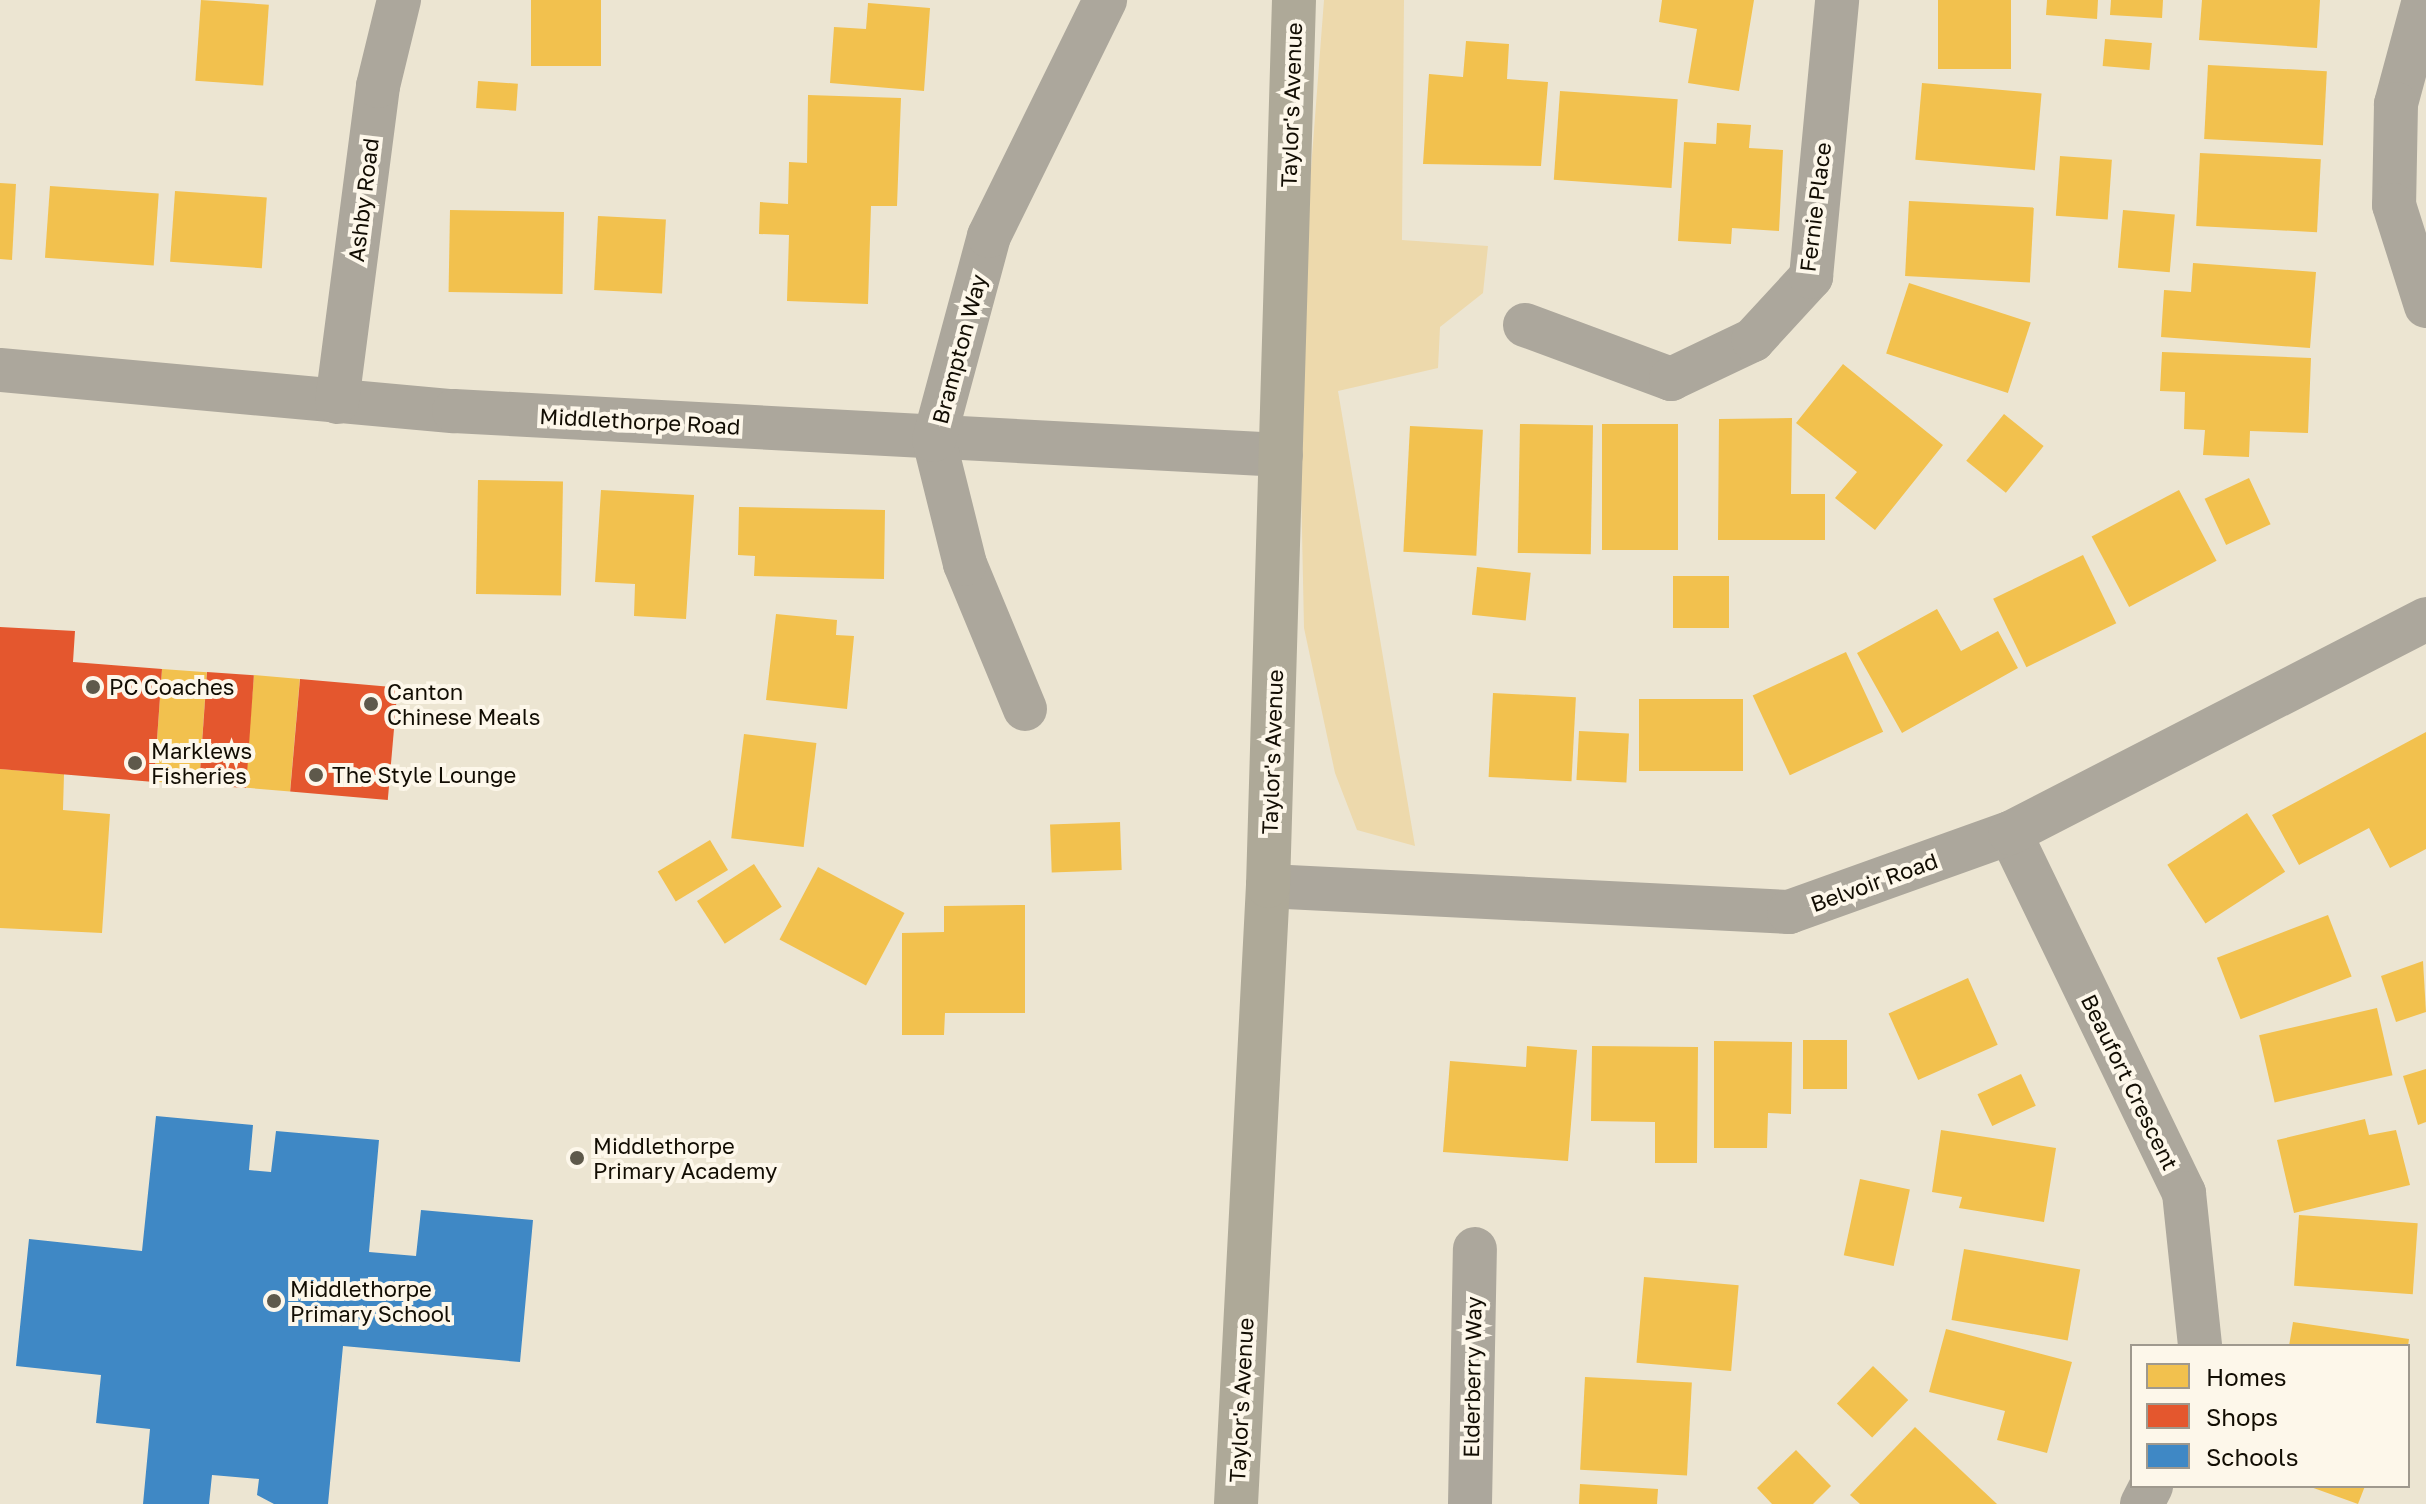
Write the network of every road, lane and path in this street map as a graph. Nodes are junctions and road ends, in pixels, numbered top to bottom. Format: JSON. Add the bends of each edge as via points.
{"nodes":[{"id":1,"x":399,"y":0,"type":"edge"},
{"id":2,"x":1105,"y":0,"type":"edge"},
{"id":3,"x":1294,"y":0,"type":"edge"},
{"id":4,"x":1837,"y":0,"type":"edge"},
{"id":5,"x":2424,"y":0,"type":"edge"},
{"id":6,"x":2426,"y":306,"type":"edge"},
{"id":7,"x":1525,"y":325,"type":"dead end"},
{"id":8,"x":0,"y":370,"type":"edge"},
{"id":9,"x":337,"y":402,"type":"junction"},
{"id":10,"x":934,"y":440,"type":"junction"},
{"id":11,"x":1281,"y":455,"type":"junction"},
{"id":12,"x":2426,"y":619,"type":"edge"},
{"id":13,"x":1025,"y":709,"type":"dead end"},
{"id":14,"x":2010,"y":833,"type":"junction"},
{"id":15,"x":1268,"y":886,"type":"junction"},
{"id":16,"x":1475,"y":1249,"type":"dead end"},
{"id":17,"x":2200,"y":1344,"type":"edge"},
{"id":18,"x":1236,"y":1504,"type":"edge"},
{"id":19,"x":1470,"y":1504,"type":"edge"}],
"edges":[{"from":1,"to":9,"type":"street","name":"Ashby Road","via":[[378,86]]},
{"from":2,"to":10,"type":"street","name":"Brampton Way","via":[[989,236]]},
{"from":3,"to":11,"type":"main road","name":"Taylor's Avenue"},
{"from":4,"to":7,"type":"street","name":"Fernie Place","via":[[1811,277],[1753,340],[1671,379]]},
{"from":5,"to":6,"type":"street","via":[[2396,104],[2394,205]]},
{"from":8,"to":9,"type":"street","name":"Middlethorpe Road"},
{"from":9,"to":10,"type":"street","name":"Middlethorpe Road"},
{"from":10,"to":11,"type":"street","name":"Middlethorpe Road"},
{"from":10,"to":13,"type":"street","name":"Brampton Way","via":[[965,564]]},
{"from":11,"to":15,"type":"main road","name":"Taylor's Avenue"},
{"from":12,"to":14,"type":"street","name":"Belvoir Road"},
{"from":14,"to":15,"type":"street","name":"Belvoir Road","via":[[1789,912]]},
{"from":14,"to":17,"type":"street","name":"Beaufort Crescent","via":[[2184,1193]]},
{"from":15,"to":18,"type":"main road","name":"Taylor's Avenue"},
{"from":16,"to":19,"type":"street","name":"Elderberry Way"}]}
